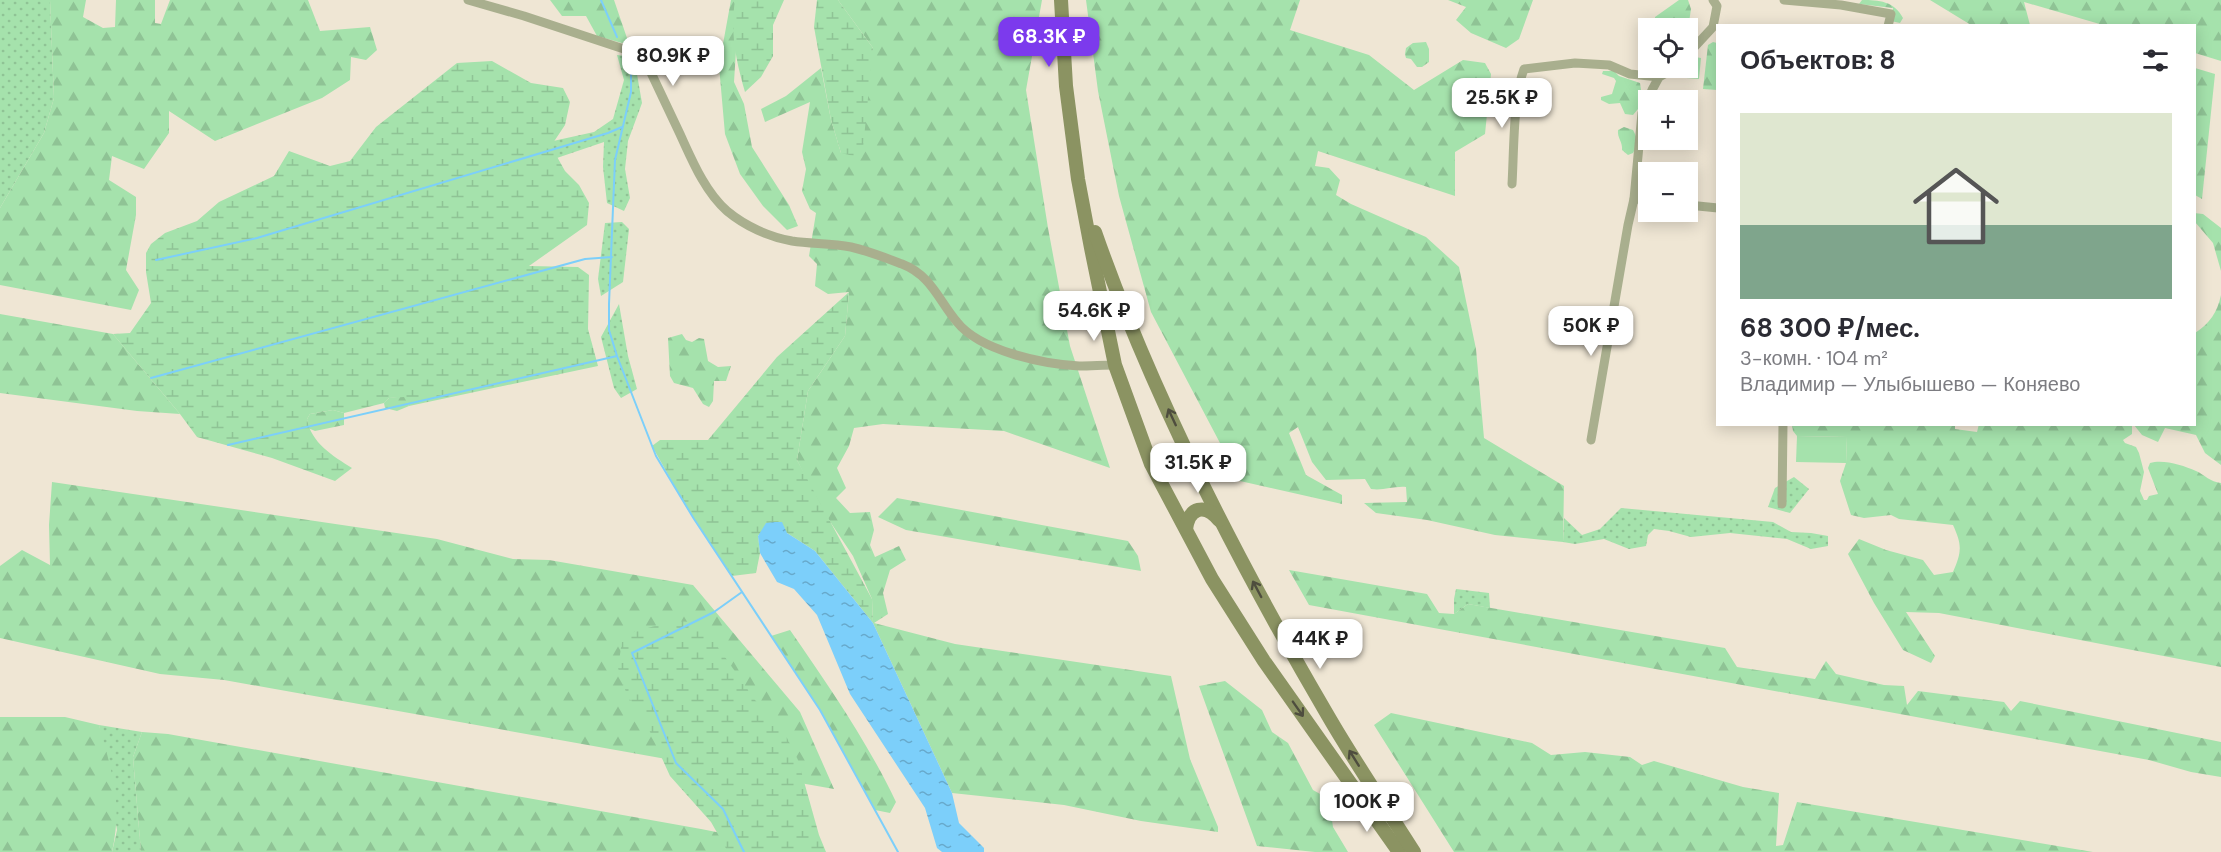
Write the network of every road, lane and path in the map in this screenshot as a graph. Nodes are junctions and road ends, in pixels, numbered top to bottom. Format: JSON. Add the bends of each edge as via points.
{"nodes":[{"id":1,"x":468,"y":0,"type":"edge"},
{"id":2,"x":1061,"y":0,"type":"edge"},
{"id":3,"x":1713,"y":0,"type":"edge"},
{"id":4,"x":1784,"y":0,"type":"edge"},
{"id":5,"x":1888,"y":24,"type":"edge"},
{"id":6,"x":1698,"y":43,"type":"edge"},
{"id":7,"x":1638,"y":75,"type":"edge"},
{"id":8,"x":1658,"y":78,"type":"edge"},
{"id":9,"x":1073,"y":133,"type":"junction"},
{"id":10,"x":1512,"y":184,"type":"dead end"},
{"id":11,"x":1634,"y":199,"type":"junction"},
{"id":12,"x":1638,"y":199,"type":"edge"},
{"id":13,"x":1698,"y":206,"type":"edge"},
{"id":14,"x":1716,"y":208,"type":"edge"},
{"id":15,"x":1115,"y":365,"type":"junction"},
{"id":16,"x":1783,"y":426,"type":"edge"},
{"id":17,"x":1591,"y":440,"type":"dead end"},
{"id":18,"x":1782,"y":504,"type":"dead end"},
{"id":19,"x":1224,"y":526,"type":"junction"},
{"id":20,"x":1186,"y":530,"type":"junction"},
{"id":21,"x":1399,"y":852,"type":"edge"},
{"id":22,"x":1414,"y":852,"type":"edge"}],
"edges":[{"from":1,"to":15,"type":"street","via":[[639,54],[710,190],[726,210],[748,225],[794,241],[853,247],[904,265],[922,275],[970,335],[990,345],[1038,360],[1079,366]]},
{"from":2,"to":9,"type":"main road"},
{"from":3,"to":6,"type":"street","via":[[1717,6],[1713,27]]},
{"from":4,"to":5,"type":"street","via":[[1891,14]]},
{"from":7,"to":10,"type":"street","via":[[1609,65],[1524,69]]},
{"from":8,"to":11,"type":"street","via":[[1642,113]]},
{"from":9,"to":15,"type":"main road","via":[[1078,179]]},
{"from":19,"to":9,"type":"main road","one_way":true,"via":[[1119,299],[1095,230]]},
{"from":11,"to":12,"type":"street"},
{"from":11,"to":17,"type":"street"},
{"from":13,"to":14,"type":"street"},
{"from":15,"to":20,"type":"main road","via":[[1151,464]]},
{"from":16,"to":18,"type":"street"},
{"from":19,"to":20,"type":"main road","via":[[1212,512],[1203,509],[1193,512]]},
{"from":22,"to":19,"type":"main road","one_way":true,"via":[[1328,716]]},
{"from":20,"to":21,"type":"main road","one_way":true,"via":[[1264,661]]}]}
